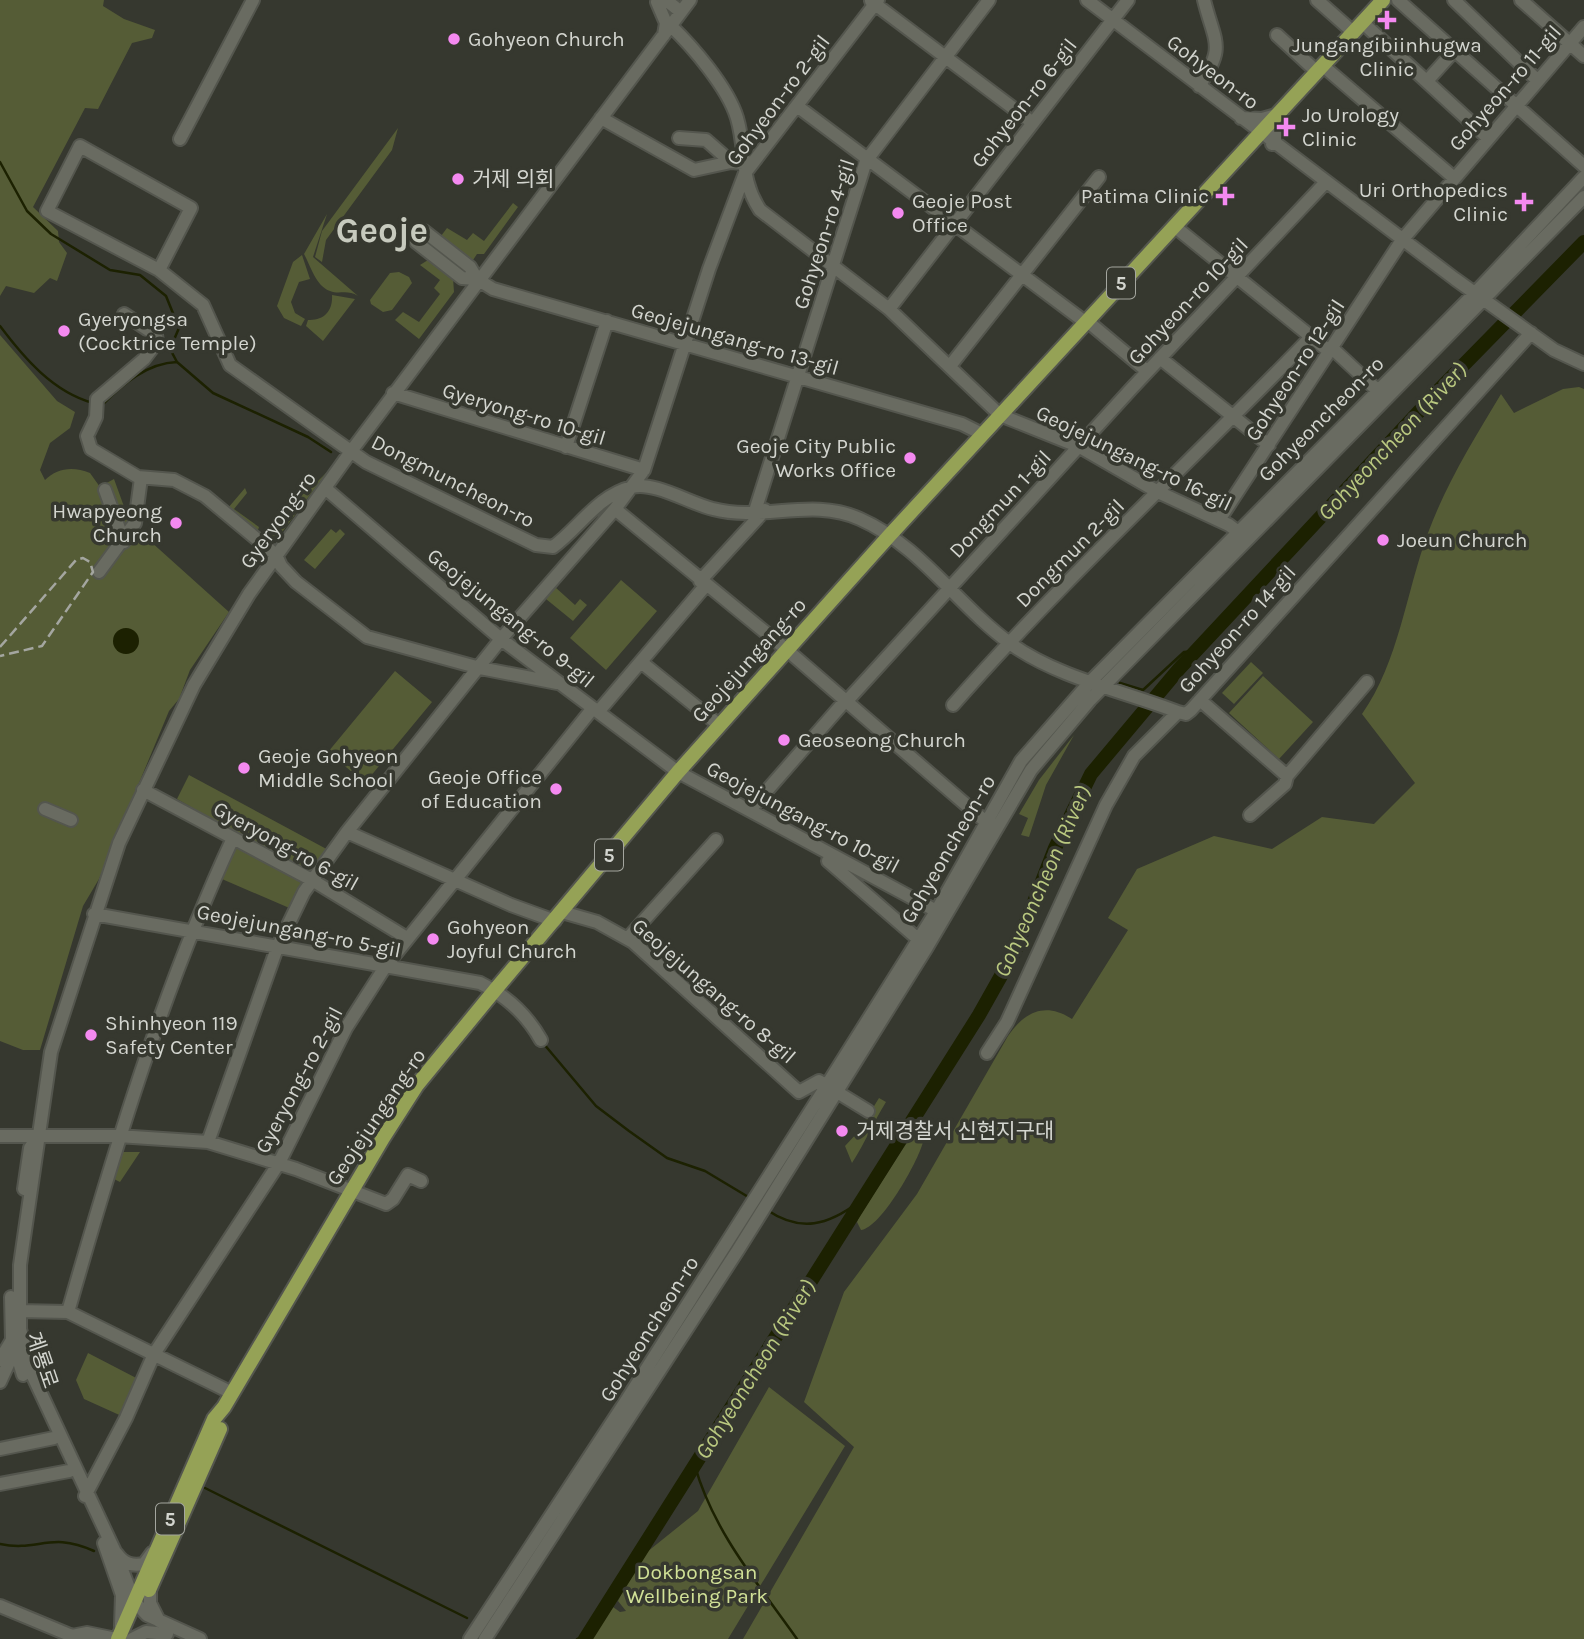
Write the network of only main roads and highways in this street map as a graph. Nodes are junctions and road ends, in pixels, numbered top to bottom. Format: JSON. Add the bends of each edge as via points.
{"nodes":[{"id":1,"x":1383,"y":0,"type":"edge"},
{"id":2,"x":224,"y":1408,"type":"junction"},
{"id":3,"x":136,"y":1609,"type":"junction"},
{"id":4,"x":123,"y":1638,"type":"edge"}],
"edges":[{"from":1,"to":2,"type":"main road","name":"Geojejungang-ro","number":"5","via":[[719,725],[495,990],[417,1085]]},
{"from":2,"to":3,"type":"main road","name":"Geojejungang-ro","number":"5","via":[[214,1419],[157,1548]]},
{"from":2,"to":3,"type":"main road","name":"Geojejungang-ro","number":"5","via":[[223,1422],[150,1590]]},
{"from":3,"to":4,"type":"main road","name":"Geojejungang-ro","number":"5"}]}
